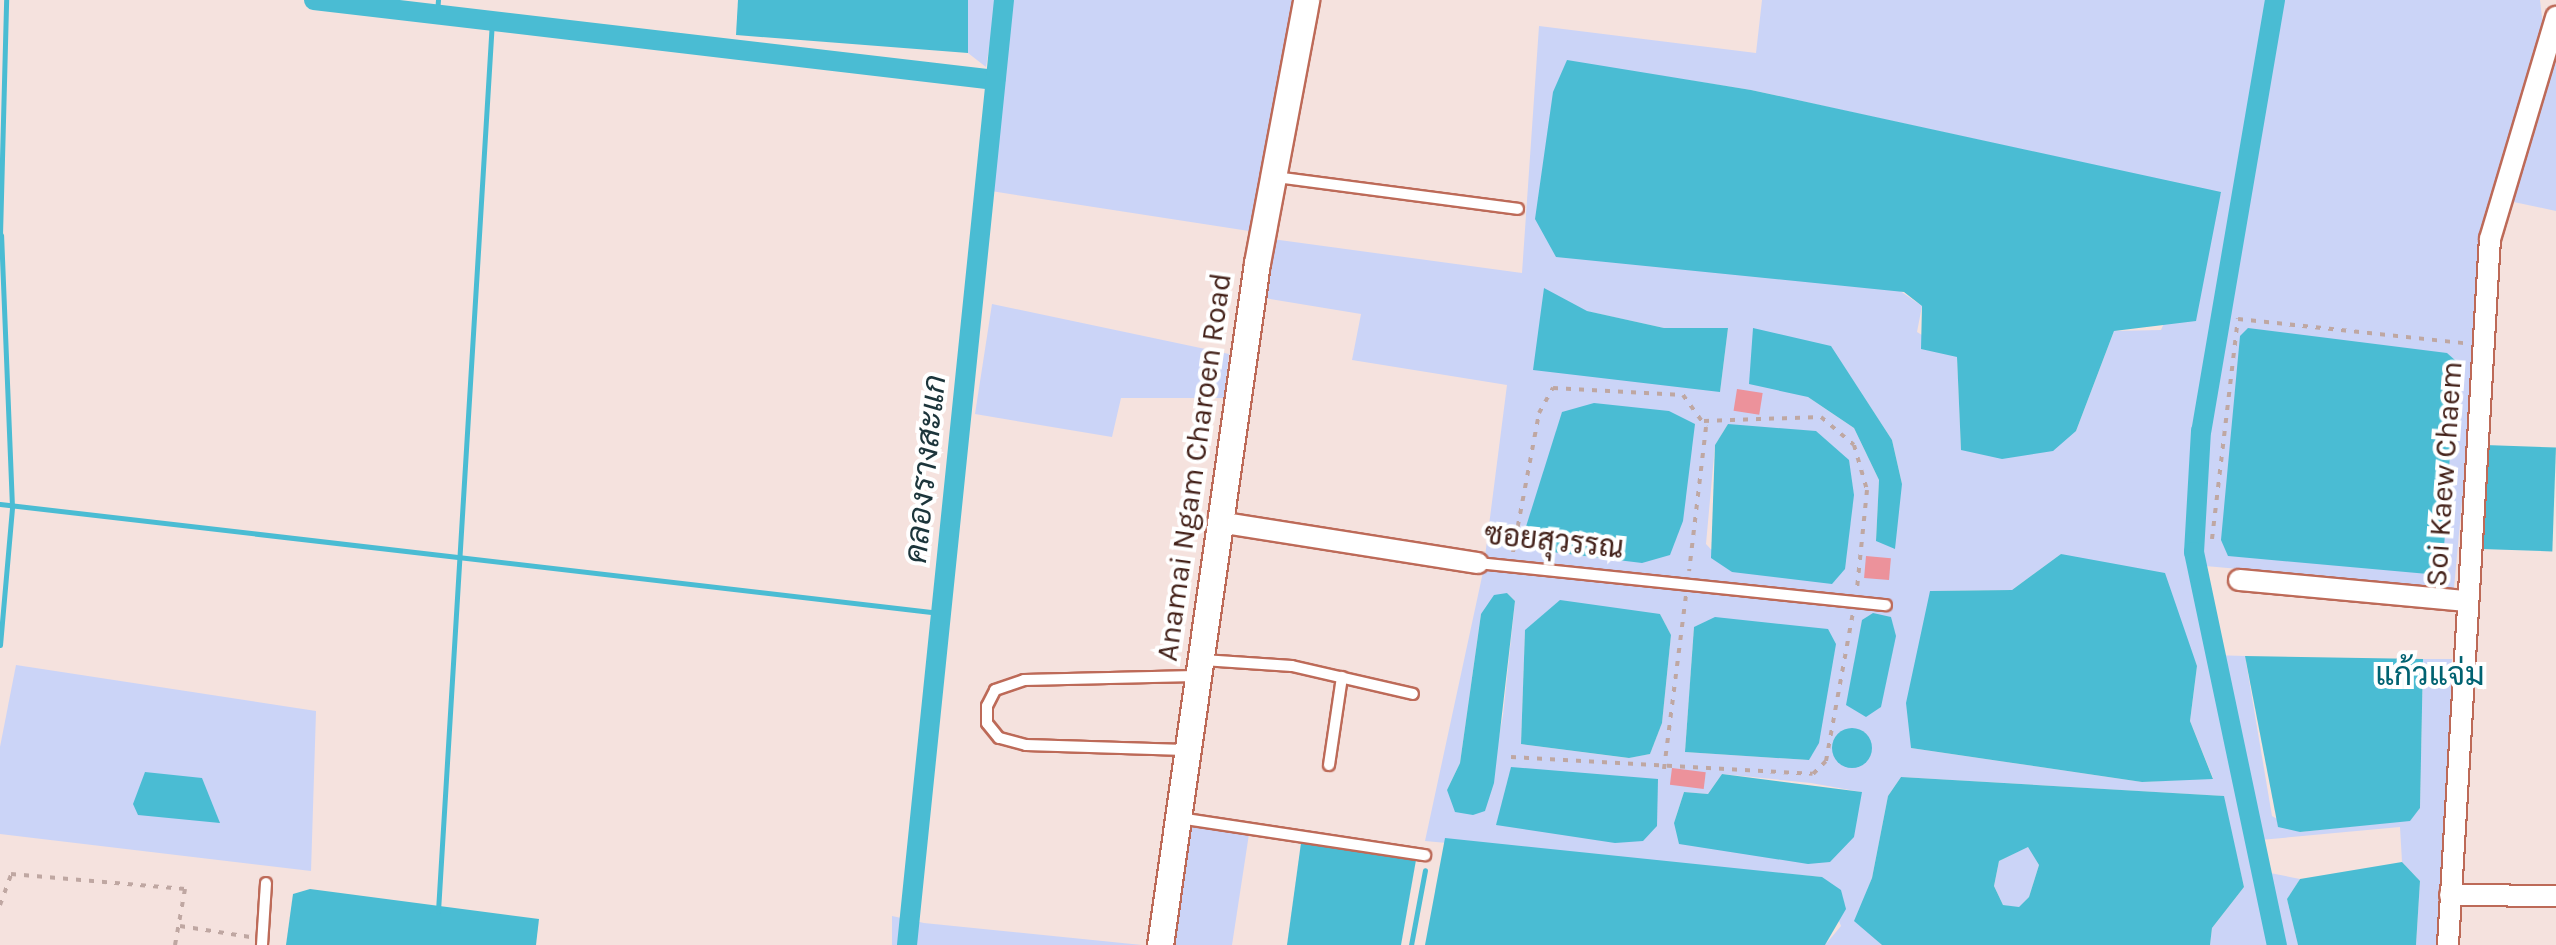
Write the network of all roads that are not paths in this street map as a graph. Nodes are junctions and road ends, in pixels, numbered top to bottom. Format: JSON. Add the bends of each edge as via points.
{"nodes":[{"id":1,"x":1306,"y":0,"type":"edge"},
{"id":2,"x":2556,"y":18,"type":"edge"},
{"id":3,"x":1272,"y":176,"type":"junction"},
{"id":4,"x":1518,"y":209,"type":"dead end"},
{"id":5,"x":1218,"y":522,"type":"junction"},
{"id":6,"x":1478,"y":563,"type":"joint"},
{"id":7,"x":2239,"y":580,"type":"dead end"},
{"id":8,"x":2465,"y":601,"type":"junction"},
{"id":9,"x":1886,"y":605,"type":"dead end"},
{"id":10,"x":1197,"y":668,"type":"junction"},
{"id":11,"x":1342,"y":676,"type":"junction"},
{"id":12,"x":1413,"y":694,"type":"dead end"},
{"id":13,"x":1186,"y":750,"type":"junction"},
{"id":14,"x":1328,"y":765,"type":"dead end"},
{"id":15,"x":1177,"y":818,"type":"junction"},
{"id":16,"x":1425,"y":856,"type":"dead end"},
{"id":17,"x":266,"y":883,"type":"dead end"},
{"id":18,"x":2450,"y":895,"type":"junction"},
{"id":19,"x":2556,"y":896,"type":"edge"},
{"id":20,"x":262,"y":942,"type":"edge"},
{"id":21,"x":1160,"y":945,"type":"edge"},
{"id":22,"x":2448,"y":945,"type":"edge"}],
"edges":[{"from":1,"to":3,"type":"street","name":"Anamai Ngam Charoen Road"},
{"from":2,"to":8,"type":"street","name":"Soi Kaew Chaem","via":[[2504,178],[2482,345]]},
{"from":3,"to":4,"type":"lane"},
{"from":3,"to":5,"type":"street","name":"Anamai Ngam Charoen Road"},
{"from":5,"to":6,"type":"street","name":"ซอยสุวรรณ"},
{"from":5,"to":10,"type":"street","name":"Anamai Ngam Charoen Road"},
{"from":6,"to":9,"type":"lane","name":"ซอยสุวรรณ"},
{"from":7,"to":8,"type":"street"},
{"from":8,"to":18,"type":"street","name":"Soi Kaew Chaem"},
{"from":10,"to":11,"type":"lane"},
{"from":10,"to":13,"type":"street","name":"Anamai Ngam Charoen Road"},
{"from":10,"to":13,"type":"lane","via":[[1024,680],[994,690],[987,706],[987,723],[999,738],[1026,745]]},
{"from":11,"to":12,"type":"lane"},
{"from":11,"to":14,"type":"lane"},
{"from":13,"to":15,"type":"street","name":"Anamai Ngam Charoen Road"},
{"from":15,"to":16,"type":"lane"},
{"from":15,"to":21,"type":"street","name":"Anamai Ngam Charoen Road"},
{"from":17,"to":20,"type":"lane"},
{"from":18,"to":19,"type":"street"},
{"from":18,"to":22,"type":"street","name":"Soi Kaew Chaem"}]}
